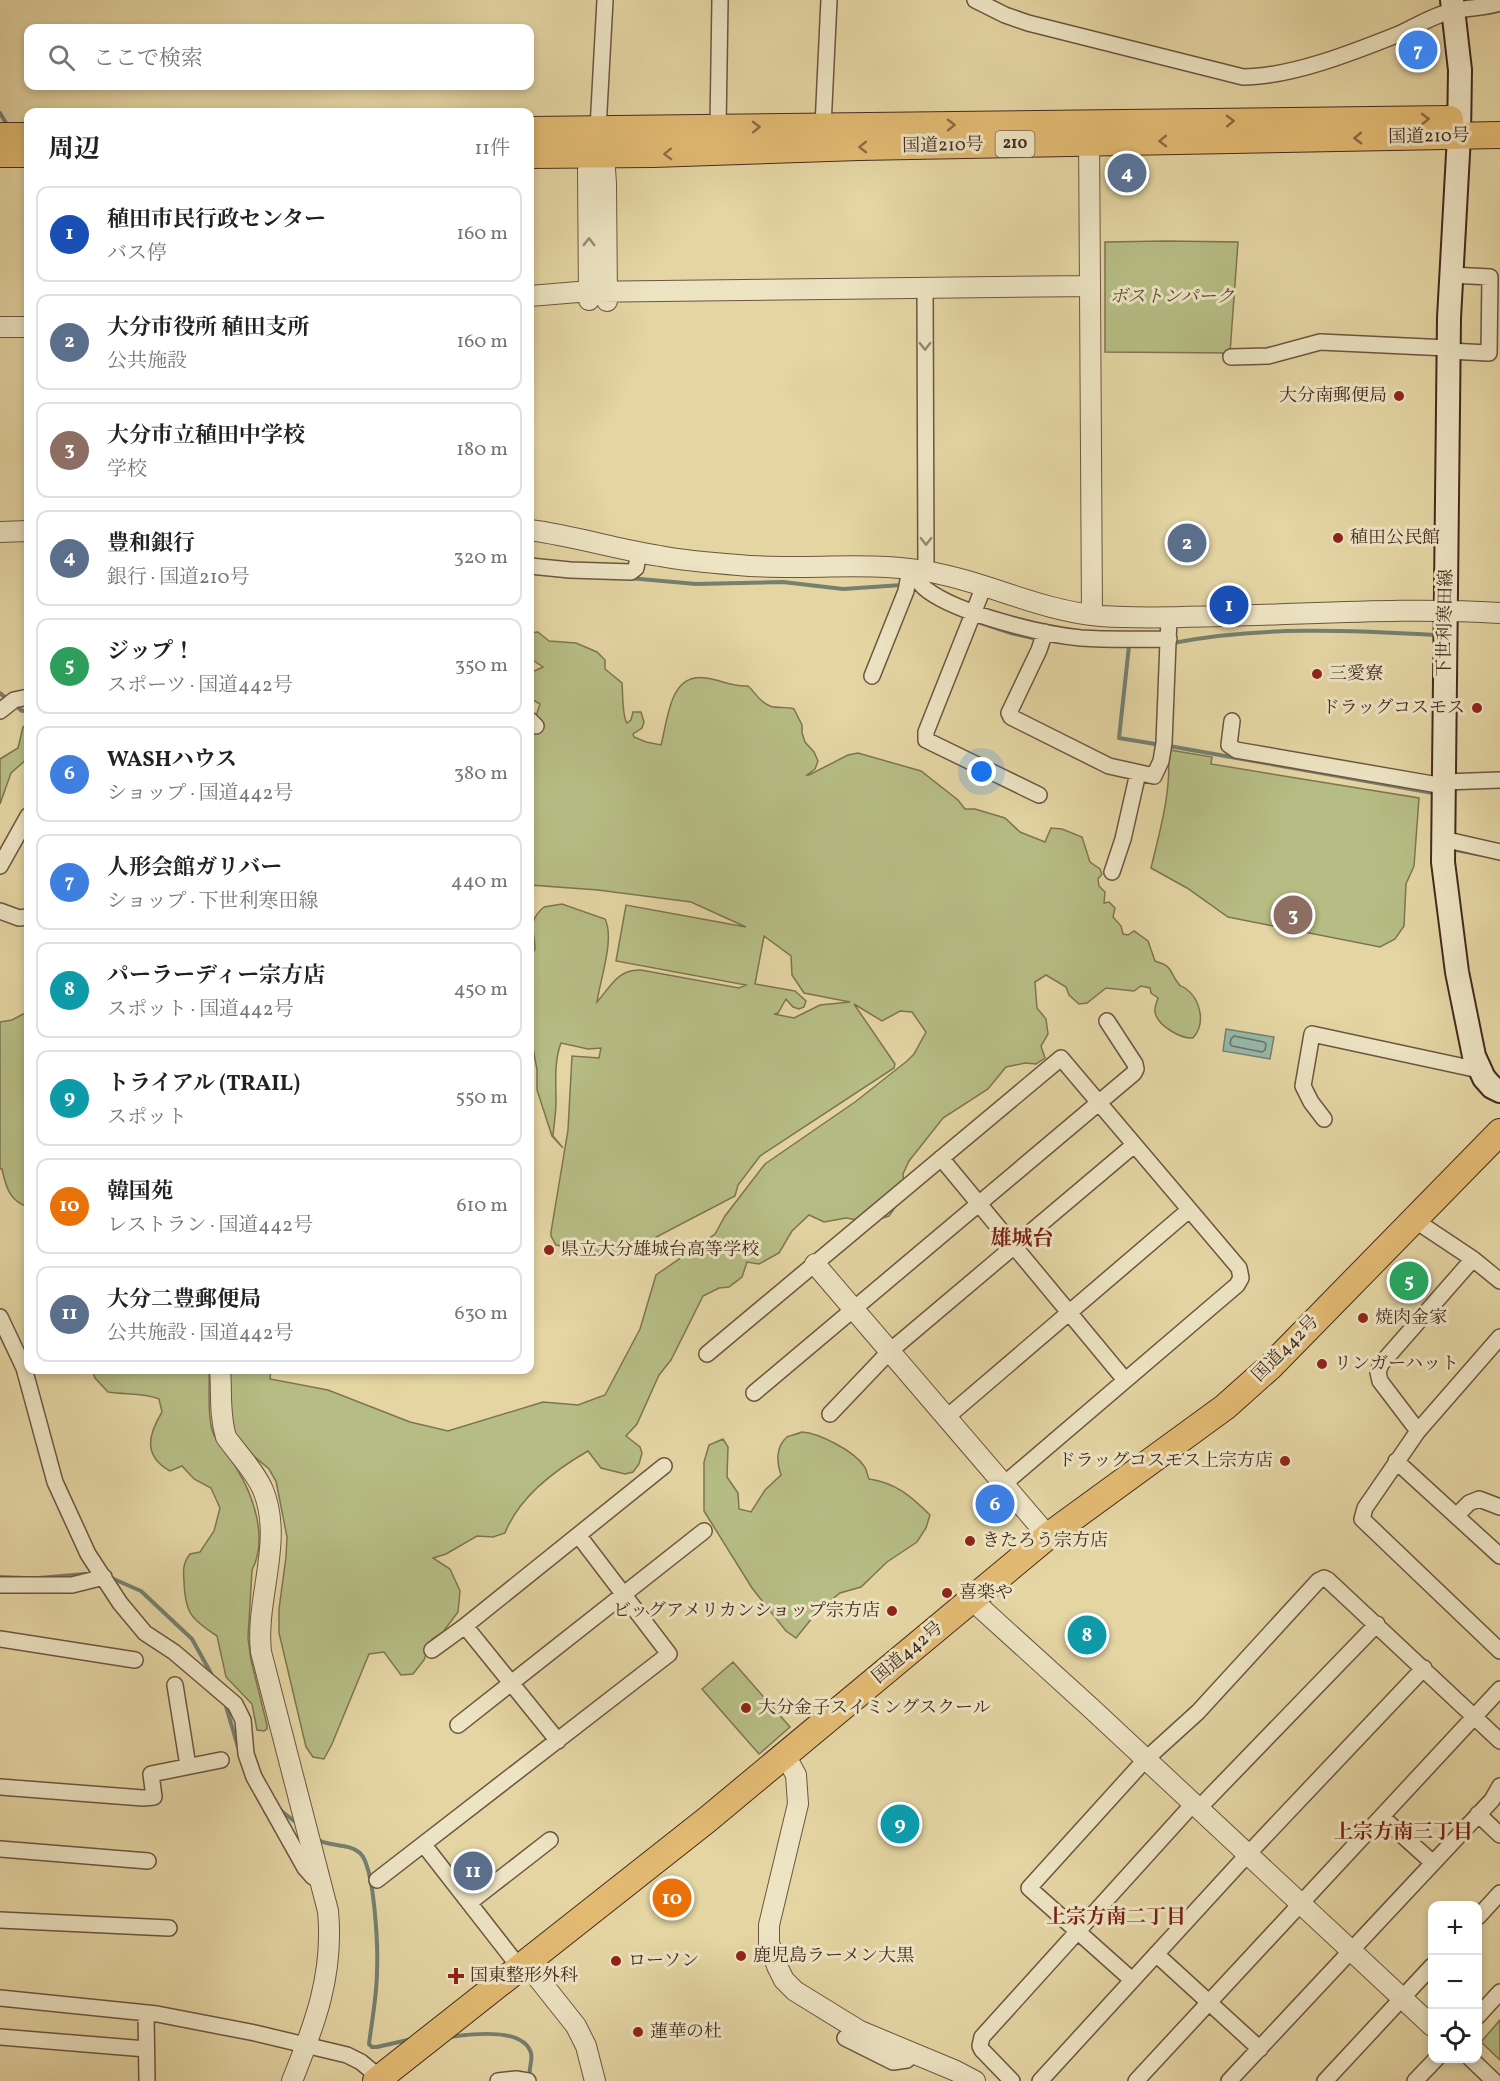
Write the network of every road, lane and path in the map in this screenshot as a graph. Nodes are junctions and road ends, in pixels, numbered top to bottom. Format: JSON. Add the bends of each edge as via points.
{"nodes":[{"id":1,"x":605,"y":0,"type":"edge"},
{"id":2,"x":720,"y":0,"type":"edge"},
{"id":3,"x":829,"y":0,"type":"edge"},
{"id":4,"x":975,"y":0,"type":"edge"},
{"id":5,"x":1500,"y":3,"type":"edge"},
{"id":6,"x":1453,"y":6,"type":"edge"},
{"id":7,"x":1500,"y":118,"type":"edge"},
{"id":8,"x":823,"y":126,"type":"junction"},
{"id":9,"x":718,"y":127,"type":"junction"},
{"id":10,"x":1459,"y":127,"type":"junction"},
{"id":11,"x":598,"y":129,"type":"junction"},
{"id":12,"x":534,"y":130,"type":"edge"},
{"id":13,"x":1089,"y":133,"type":"junction"},
{"id":14,"x":1500,"y":135,"type":"edge"},
{"id":15,"x":0,"y":136,"type":"edge"},
{"id":16,"x":24,"y":136,"type":"edge"},
{"id":17,"x":0,"y":154,"type":"edge"},
{"id":18,"x":24,"y":154,"type":"edge"},
{"id":19,"x":597,"y":154,"type":"junction"},
{"id":20,"x":534,"y":155,"type":"edge"},
{"id":21,"x":1451,"y":275,"type":"junction"},
{"id":22,"x":1090,"y":291,"type":"junction"},
{"id":23,"x":925,"y":292,"type":"junction"},
{"id":24,"x":534,"y":296,"type":"edge"},
{"id":25,"x":598,"y":296,"type":"junction"},
{"id":26,"x":534,"y":303,"type":"edge"},
{"id":27,"x":0,"y":320,"type":"edge"},
{"id":28,"x":24,"y":320,"type":"edge"},
{"id":29,"x":0,"y":327,"type":"edge"},
{"id":30,"x":24,"y":327,"type":"edge"},
{"id":31,"x":1448,"y":350,"type":"junction"},
{"id":32,"x":1232,"y":357,"type":"dead end"},
{"id":33,"x":24,"y":531,"type":"edge"},
{"id":34,"x":534,"y":531,"type":"edge"},
{"id":35,"x":0,"y":532,"type":"edge"},
{"id":36,"x":639,"y":552,"type":"junction"},
{"id":37,"x":534,"y":566,"type":"edge"},
{"id":38,"x":912,"y":579,"type":"junction"},
{"id":39,"x":984,"y":586,"type":"junction"},
{"id":40,"x":1447,"y":611,"type":"junction"},
{"id":41,"x":1500,"y":613,"type":"edge"},
{"id":42,"x":1092,"y":615,"type":"junction"},
{"id":43,"x":971,"y":617,"type":"junction"},
{"id":44,"x":1169,"y":617,"type":"junction"},
{"id":45,"x":1045,"y":632,"type":"junction"},
{"id":46,"x":1169,"y":639,"type":"junction"},
{"id":47,"x":872,"y":676,"type":"dead end"},
{"id":48,"x":24,"y":698,"type":"edge"},
{"id":49,"x":2,"y":706,"type":"edge"},
{"id":50,"x":1232,"y":721,"type":"dead end"},
{"id":51,"x":1138,"y":773,"type":"junction"},
{"id":52,"x":1500,"y":780,"type":"edge"},
{"id":53,"x":1444,"y":784,"type":"junction"},
{"id":54,"x":1039,"y":795,"type":"dead end"},
{"id":55,"x":24,"y":823,"type":"edge"},
{"id":56,"x":1443,"y":839,"type":"junction"},
{"id":57,"x":1500,"y":852,"type":"edge"},
{"id":58,"x":0,"y":866,"type":"edge"},
{"id":59,"x":1112,"y":872,"type":"dead end"},
{"id":60,"x":0,"y":911,"type":"edge"},
{"id":61,"x":24,"y":917,"type":"edge"},
{"id":62,"x":1107,"y":1021,"type":"dead end"},
{"id":63,"x":1479,"y":1070,"type":"junction"},
{"id":64,"x":1500,"y":1091,"type":"edge"},
{"id":65,"x":1099,"y":1102,"type":"junction"},
{"id":66,"x":1324,"y":1119,"type":"dead end"},
{"id":67,"x":1500,"y":1132,"type":"edge"},
{"id":68,"x":1134,"y":1145,"type":"junction"},
{"id":69,"x":940,"y":1158,"type":"junction"},
{"id":70,"x":978,"y":1204,"type":"junction"},
{"id":71,"x":1190,"y":1210,"type":"junction"},
{"id":72,"x":1413,"y":1219,"type":"junction"},
{"id":73,"x":1014,"y":1247,"type":"junction"},
{"id":74,"x":1473,"y":1260,"type":"junction"},
{"id":75,"x":815,"y":1263,"type":"junction"},
{"id":76,"x":1500,"y":1281,"type":"edge"},
{"id":77,"x":854,"y":1309,"type":"junction"},
{"id":78,"x":1069,"y":1313,"type":"junction"},
{"id":79,"x":0,"y":1317,"type":"edge"},
{"id":80,"x":1500,"y":1337,"type":"edge"},
{"id":81,"x":890,"y":1351,"type":"junction"},
{"id":82,"x":707,"y":1354,"type":"dead end"},
{"id":83,"x":24,"y":1368,"type":"edge"},
{"id":84,"x":26,"y":1374,"type":"edge"},
{"id":85,"x":220,"y":1374,"type":"edge"},
{"id":86,"x":1125,"y":1380,"type":"junction"},
{"id":87,"x":754,"y":1393,"type":"dead end"},
{"id":88,"x":830,"y":1414,"type":"dead end"},
{"id":89,"x":946,"y":1417,"type":"junction"},
{"id":90,"x":1418,"y":1431,"type":"junction"},
{"id":91,"x":1396,"y":1461,"type":"junction"},
{"id":92,"x":664,"y":1466,"type":"dead end"},
{"id":93,"x":1004,"y":1485,"type":"junction"},
{"id":94,"x":1500,"y":1507,"type":"edge"},
{"id":95,"x":1456,"y":1516,"type":"junction"},
{"id":96,"x":704,"y":1531,"type":"dead end"},
{"id":97,"x":579,"y":1536,"type":"junction"},
{"id":98,"x":1048,"y":1536,"type":"junction"},
{"id":99,"x":1500,"y":1556,"type":"edge"},
{"id":100,"x":104,"y":1577,"type":"junction"},
{"id":101,"x":0,"y":1585,"type":"edge"},
{"id":102,"x":625,"y":1594,"type":"junction"},
{"id":103,"x":972,"y":1600,"type":"junction"},
{"id":104,"x":1377,"y":1624,"type":"junction"},
{"id":105,"x":465,"y":1626,"type":"junction"},
{"id":106,"x":0,"y":1639,"type":"edge"},
{"id":107,"x":432,"y":1650,"type":"dead end"},
{"id":108,"x":1500,"y":1651,"type":"edge"},
{"id":109,"x":135,"y":1660,"type":"dead end"},
{"id":110,"x":1424,"y":1668,"type":"junction"},
{"id":111,"x":511,"y":1683,"type":"junction"},
{"id":112,"x":175,"y":1685,"type":"dead end"},
{"id":113,"x":1500,"y":1689,"type":"edge"},
{"id":114,"x":1474,"y":1717,"type":"junction"},
{"id":115,"x":458,"y":1725,"type":"dead end"},
{"id":116,"x":558,"y":1741,"type":"junction"},
{"id":117,"x":1500,"y":1741,"type":"edge"},
{"id":118,"x":785,"y":1755,"type":"junction"},
{"id":119,"x":221,"y":1760,"type":"dead end"},
{"id":120,"x":1145,"y":1760,"type":"junction"},
{"id":121,"x":188,"y":1766,"type":"junction"},
{"id":122,"x":1500,"y":1786,"type":"edge"},
{"id":123,"x":0,"y":1787,"type":"edge"},
{"id":124,"x":1196,"y":1806,"type":"junction"},
{"id":125,"x":1479,"y":1814,"type":"junction"},
{"id":126,"x":1382,"y":1817,"type":"junction"},
{"id":127,"x":1500,"y":1835,"type":"edge"},
{"id":128,"x":550,"y":1840,"type":"dead end"},
{"id":129,"x":424,"y":1845,"type":"junction"},
{"id":130,"x":0,"y":1849,"type":"edge"},
{"id":131,"x":1248,"y":1854,"type":"junction"},
{"id":132,"x":148,"y":1861,"type":"dead end"},
{"id":133,"x":1433,"y":1863,"type":"junction"},
{"id":134,"x":320,"y":1876,"type":"junction"},
{"id":135,"x":377,"y":1880,"type":"dead end"},
{"id":136,"x":1500,"y":1893,"type":"edge"},
{"id":137,"x":469,"y":1903,"type":"junction"},
{"id":138,"x":1301,"y":1904,"type":"junction"},
{"id":139,"x":1482,"y":1913,"type":"edge"},
{"id":140,"x":0,"y":1920,"type":"edge"},
{"id":141,"x":169,"y":1928,"type":"dead end"},
{"id":142,"x":1077,"y":1931,"type":"junction"},
{"id":143,"x":1352,"y":1950,"type":"junction"},
{"id":144,"x":1156,"y":1954,"type":"junction"},
{"id":145,"x":523,"y":1966,"type":"junction"},
{"id":146,"x":1428,"y":1970,"type":"edge"},
{"id":147,"x":1132,"y":1980,"type":"junction"},
{"id":148,"x":1500,"y":1992,"type":"edge"},
{"id":149,"x":0,"y":1998,"type":"edge"},
{"id":150,"x":1403,"y":1998,"type":"junction"},
{"id":151,"x":1209,"y":2002,"type":"junction"},
{"id":152,"x":1482,"y":2012,"type":"edge"},
{"id":153,"x":146,"y":2013,"type":"junction"},
{"id":154,"x":1428,"y":2022,"type":"edge"},
{"id":155,"x":0,"y":2037,"type":"edge"},
{"id":156,"x":845,"y":2038,"type":"dead end"},
{"id":157,"x":306,"y":2045,"type":"junction"},
{"id":158,"x":146,"y":2049,"type":"junction"},
{"id":159,"x":1260,"y":2049,"type":"junction"},
{"id":160,"x":913,"y":2054,"type":"junction"},
{"id":161,"x":1432,"y":2063,"type":"edge"},
{"id":162,"x":1475,"y":2063,"type":"edge"},
{"id":163,"x":378,"y":2079,"type":"edge"},
{"id":164,"x":147,"y":2081,"type":"edge"},
{"id":165,"x":292,"y":2081,"type":"edge"},
{"id":166,"x":498,"y":2081,"type":"edge"},
{"id":167,"x":528,"y":2081,"type":"edge"},
{"id":168,"x":595,"y":2081,"type":"edge"},
{"id":169,"x":975,"y":2081,"type":"edge"},
{"id":170,"x":1012,"y":2081,"type":"edge"},
{"id":171,"x":1040,"y":2081,"type":"edge"},
{"id":172,"x":1136,"y":2081,"type":"edge"},
{"id":173,"x":1229,"y":2081,"type":"edge"},
{"id":174,"x":1325,"y":2081,"type":"edge"},
{"id":175,"x":1415,"y":2081,"type":"edge"},
{"id":176,"x":1494,"y":2081,"type":"edge"}],
"edges":[{"from":1,"to":11,"type":"street"},
{"from":2,"to":9,"type":"street"},
{"from":3,"to":8,"type":"street"},
{"from":4,"to":6,"type":"street","via":[[1028,23],[1243,77],[1275,74],[1338,57],[1446,13]]},
{"from":5,"to":6,"type":"street","via":[[1481,8]]},
{"from":6,"to":10,"type":"main road","name":"下世利寒田線","via":[[1460,62]]},
{"from":7,"to":10,"type":"highway","name":"国道210号","number":"210"},
{"from":9,"to":8,"type":"highway","name":"国道210号","number":"210","one_way":true},
{"from":8,"to":13,"type":"highway","name":"国道210号","number":"210","one_way":true},
{"from":9,"to":11,"type":"highway","name":"国道210号","number":"210"},
{"from":10,"to":13,"type":"highway","name":"国道210号","number":"210"},
{"from":10,"to":14,"type":"highway","name":"国道210号","number":"210"},
{"from":10,"to":21,"type":"main road","name":"下世利寒田線"},
{"from":11,"to":12,"type":"highway","name":"国道210号","number":"210"},
{"from":11,"to":19,"type":"street"},
{"from":13,"to":19,"type":"highway","name":"国道210号","number":"210","one_way":true},
{"from":13,"to":22,"type":"street"},
{"from":15,"to":16,"type":"highway"},
{"from":17,"to":18,"type":"highway"},
{"from":19,"to":20,"type":"highway","name":"国道210号","number":"210"},
{"from":19,"to":25,"type":"street"},
{"from":21,"to":31,"type":"main road","name":"下世利寒田線"},
{"from":21,"to":31,"type":"street","via":[[1490,277],[1489,353]]},
{"from":22,"to":23,"type":"street"},
{"from":22,"to":42,"type":"street"},
{"from":23,"to":25,"type":"street"},
{"from":23,"to":38,"type":"street","one_way":true},
{"from":24,"to":25,"type":"street"},
{"from":25,"to":26,"type":"street"},
{"from":27,"to":28,"type":"street"},
{"from":29,"to":30,"type":"street"},
{"from":31,"to":32,"type":"street","via":[[1330,342],[1268,356]]},
{"from":31,"to":40,"type":"main road","name":"下世利寒田線"},
{"from":33,"to":35,"type":"street"},
{"from":34,"to":36,"type":"street"},
{"from":36,"to":37,"type":"street","via":[[636,568],[631,572]]},
{"from":36,"to":38,"type":"street","via":[[747,566],[859,565]]},
{"from":38,"to":39,"type":"street"},
{"from":38,"to":43,"type":"street"},
{"from":38,"to":47,"type":"street"},
{"from":39,"to":42,"type":"street"},
{"from":39,"to":43,"type":"street"},
{"from":40,"to":41,"type":"street"},
{"from":40,"to":44,"type":"street"},
{"from":40,"to":53,"type":"main road","name":"下世利寒田線"},
{"from":42,"to":44,"type":"street"},
{"from":43,"to":45,"type":"street"},
{"from":43,"to":54,"type":"street","via":[[926,740]]},
{"from":44,"to":46,"type":"street"},
{"from":45,"to":46,"type":"street","via":[[1085,638]]},
{"from":45,"to":51,"type":"street","via":[[1010,715],[1108,766]]},
{"from":46,"to":51,"type":"street","via":[[1164,745],[1156,774]]},
{"from":48,"to":49,"type":"street"},
{"from":50,"to":53,"type":"street","via":[[1229,745],[1236,750]]},
{"from":51,"to":59,"type":"street"},
{"from":52,"to":53,"type":"street"},
{"from":53,"to":56,"type":"main road","name":"下世利寒田線"},
{"from":55,"to":58,"type":"street"},
{"from":56,"to":57,"type":"street"},
{"from":56,"to":63,"type":"main road","name":"下世利寒田線","via":[[1457,972]]},
{"from":60,"to":61,"type":"street"},
{"from":62,"to":65,"type":"street","via":[[1136,1069]]},
{"from":63,"to":64,"type":"main road","name":"下世利寒田線"},
{"from":63,"to":66,"type":"street","via":[[1312,1034],[1303,1086]]},
{"from":65,"to":68,"type":"street"},
{"from":65,"to":69,"type":"street","via":[[1061,1058]]},
{"from":65,"to":70,"type":"street"},
{"from":67,"to":72,"type":"highway","name":"国道442号"},
{"from":68,"to":71,"type":"street"},
{"from":68,"to":73,"type":"street"},
{"from":69,"to":70,"type":"street"},
{"from":69,"to":75,"type":"street"},
{"from":70,"to":73,"type":"street"},
{"from":70,"to":77,"type":"street"},
{"from":71,"to":78,"type":"street"},
{"from":71,"to":86,"type":"street","via":[[1239,1268],[1240,1280]]},
{"from":72,"to":74,"type":"street"},
{"from":72,"to":98,"type":"highway","name":"国道442号","via":[[1247,1388]]},
{"from":73,"to":78,"type":"street"},
{"from":73,"to":81,"type":"street"},
{"from":74,"to":76,"type":"street"},
{"from":74,"to":90,"type":"street","via":[[1378,1372],[1380,1381]]},
{"from":75,"to":77,"type":"street"},
{"from":75,"to":82,"type":"street"},
{"from":77,"to":81,"type":"street"},
{"from":77,"to":87,"type":"street"},
{"from":78,"to":86,"type":"street"},
{"from":78,"to":89,"type":"street"},
{"from":79,"to":83,"type":"street"},
{"from":80,"to":90,"type":"street"},
{"from":81,"to":88,"type":"street"},
{"from":81,"to":89,"type":"street"},
{"from":84,"to":100,"type":"street","via":[[55,1482],[83,1543]]},
{"from":85,"to":134,"type":"street","via":[[224,1429],[262,1487],[268,1509],[271,1548],[260,1621],[261,1652]]},
{"from":86,"to":93,"type":"street"},
{"from":89,"to":93,"type":"street"},
{"from":90,"to":91,"type":"street"},
{"from":91,"to":95,"type":"street"},
{"from":91,"to":108,"type":"street","via":[[1365,1508],[1362,1520]]},
{"from":92,"to":97,"type":"street"},
{"from":93,"to":98,"type":"street"},
{"from":94,"to":95,"type":"street","via":[[1479,1499]]},
{"from":95,"to":99,"type":"street"},
{"from":96,"to":102,"type":"street"},
{"from":97,"to":102,"type":"street"},
{"from":97,"to":105,"type":"street"},
{"from":98,"to":103,"type":"highway","name":"国道442号"},
{"from":100,"to":101,"type":"street","via":[[72,1585]]},
{"from":100,"to":134,"type":"street","via":[[145,1633],[174,1652],[235,1704],[243,1720],[246,1754],[254,1777],[305,1868],[313,1877]]},
{"from":102,"to":111,"type":"street"},
{"from":102,"to":116,"type":"street","via":[[669,1654]]},
{"from":103,"to":118,"type":"highway","name":"国道442号"},
{"from":103,"to":120,"type":"street"},
{"from":104,"to":110,"type":"street"},
{"from":104,"to":120,"type":"street","via":[[1328,1580],[1318,1581],[1198,1712]]},
{"from":104,"to":124,"type":"street"},
{"from":105,"to":107,"type":"street"},
{"from":105,"to":111,"type":"street"},
{"from":106,"to":109,"type":"street"},
{"from":110,"to":114,"type":"street"},
{"from":110,"to":131,"type":"street"},
{"from":111,"to":115,"type":"street"},
{"from":111,"to":116,"type":"street"},
{"from":112,"to":121,"type":"street"},
{"from":113,"to":114,"type":"street"},
{"from":114,"to":117,"type":"street"},
{"from":114,"to":126,"type":"street"},
{"from":116,"to":129,"type":"street"},
{"from":118,"to":145,"type":"highway","name":"国道442号"},
{"from":118,"to":160,"type":"street","via":[[795,1772],[798,1799],[769,1925],[769,1943],[777,1966],[795,1992],[860,2031]]},
{"from":119,"to":121,"type":"street"},
{"from":120,"to":124,"type":"street"},
{"from":120,"to":142,"type":"street","via":[[1029,1888]]},
{"from":121,"to":123,"type":"street","via":[[151,1774],[154,1797]]},
{"from":122,"to":125,"type":"street"},
{"from":124,"to":131,"type":"street"},
{"from":124,"to":142,"type":"street"},
{"from":125,"to":127,"type":"street"},
{"from":125,"to":133,"type":"street"},
{"from":126,"to":133,"type":"street"},
{"from":126,"to":138,"type":"street"},
{"from":128,"to":137,"type":"street"},
{"from":129,"to":135,"type":"street"},
{"from":129,"to":137,"type":"street"},
{"from":130,"to":132,"type":"street"},
{"from":131,"to":138,"type":"street"},
{"from":131,"to":144,"type":"street"},
{"from":133,"to":143,"type":"street"},
{"from":134,"to":157,"type":"street","via":[[328,1911],[328,1942],[321,2000]]},
{"from":136,"to":139,"type":"street"},
{"from":137,"to":145,"type":"street"},
{"from":138,"to":143,"type":"street"},
{"from":138,"to":151,"type":"street"},
{"from":140,"to":141,"type":"street"},
{"from":142,"to":147,"type":"street"},
{"from":142,"to":170,"type":"street","via":[[982,2037],[982,2050]]},
{"from":143,"to":150,"type":"street"},
{"from":143,"to":159,"type":"street"},
{"from":144,"to":147,"type":"street"},
{"from":144,"to":151,"type":"street"},
{"from":145,"to":163,"type":"highway","name":"国道442号"},
{"from":145,"to":168,"type":"street","via":[[576,2026]]},
{"from":146,"to":150,"type":"street"},
{"from":147,"to":171,"type":"street"},
{"from":148,"to":152,"type":"street"},
{"from":149,"to":153,"type":"street"},
{"from":150,"to":154,"type":"street"},
{"from":150,"to":174,"type":"street"},
{"from":151,"to":159,"type":"street"},
{"from":151,"to":172,"type":"street"},
{"from":153,"to":157,"type":"street"},
{"from":153,"to":158,"type":"street"},
{"from":155,"to":158,"type":"street"},
{"from":156,"to":160,"type":"street","via":[[893,2062],[907,2060]]},
{"from":157,"to":163,"type":"street","via":[[354,2058]]},
{"from":157,"to":165,"type":"street"},
{"from":158,"to":164,"type":"street"},
{"from":159,"to":173,"type":"street"},
{"from":160,"to":169,"type":"street"},
{"from":161,"to":175,"type":"street"},
{"from":162,"to":176,"type":"street"},
{"from":166,"to":167,"type":"street"}]}
